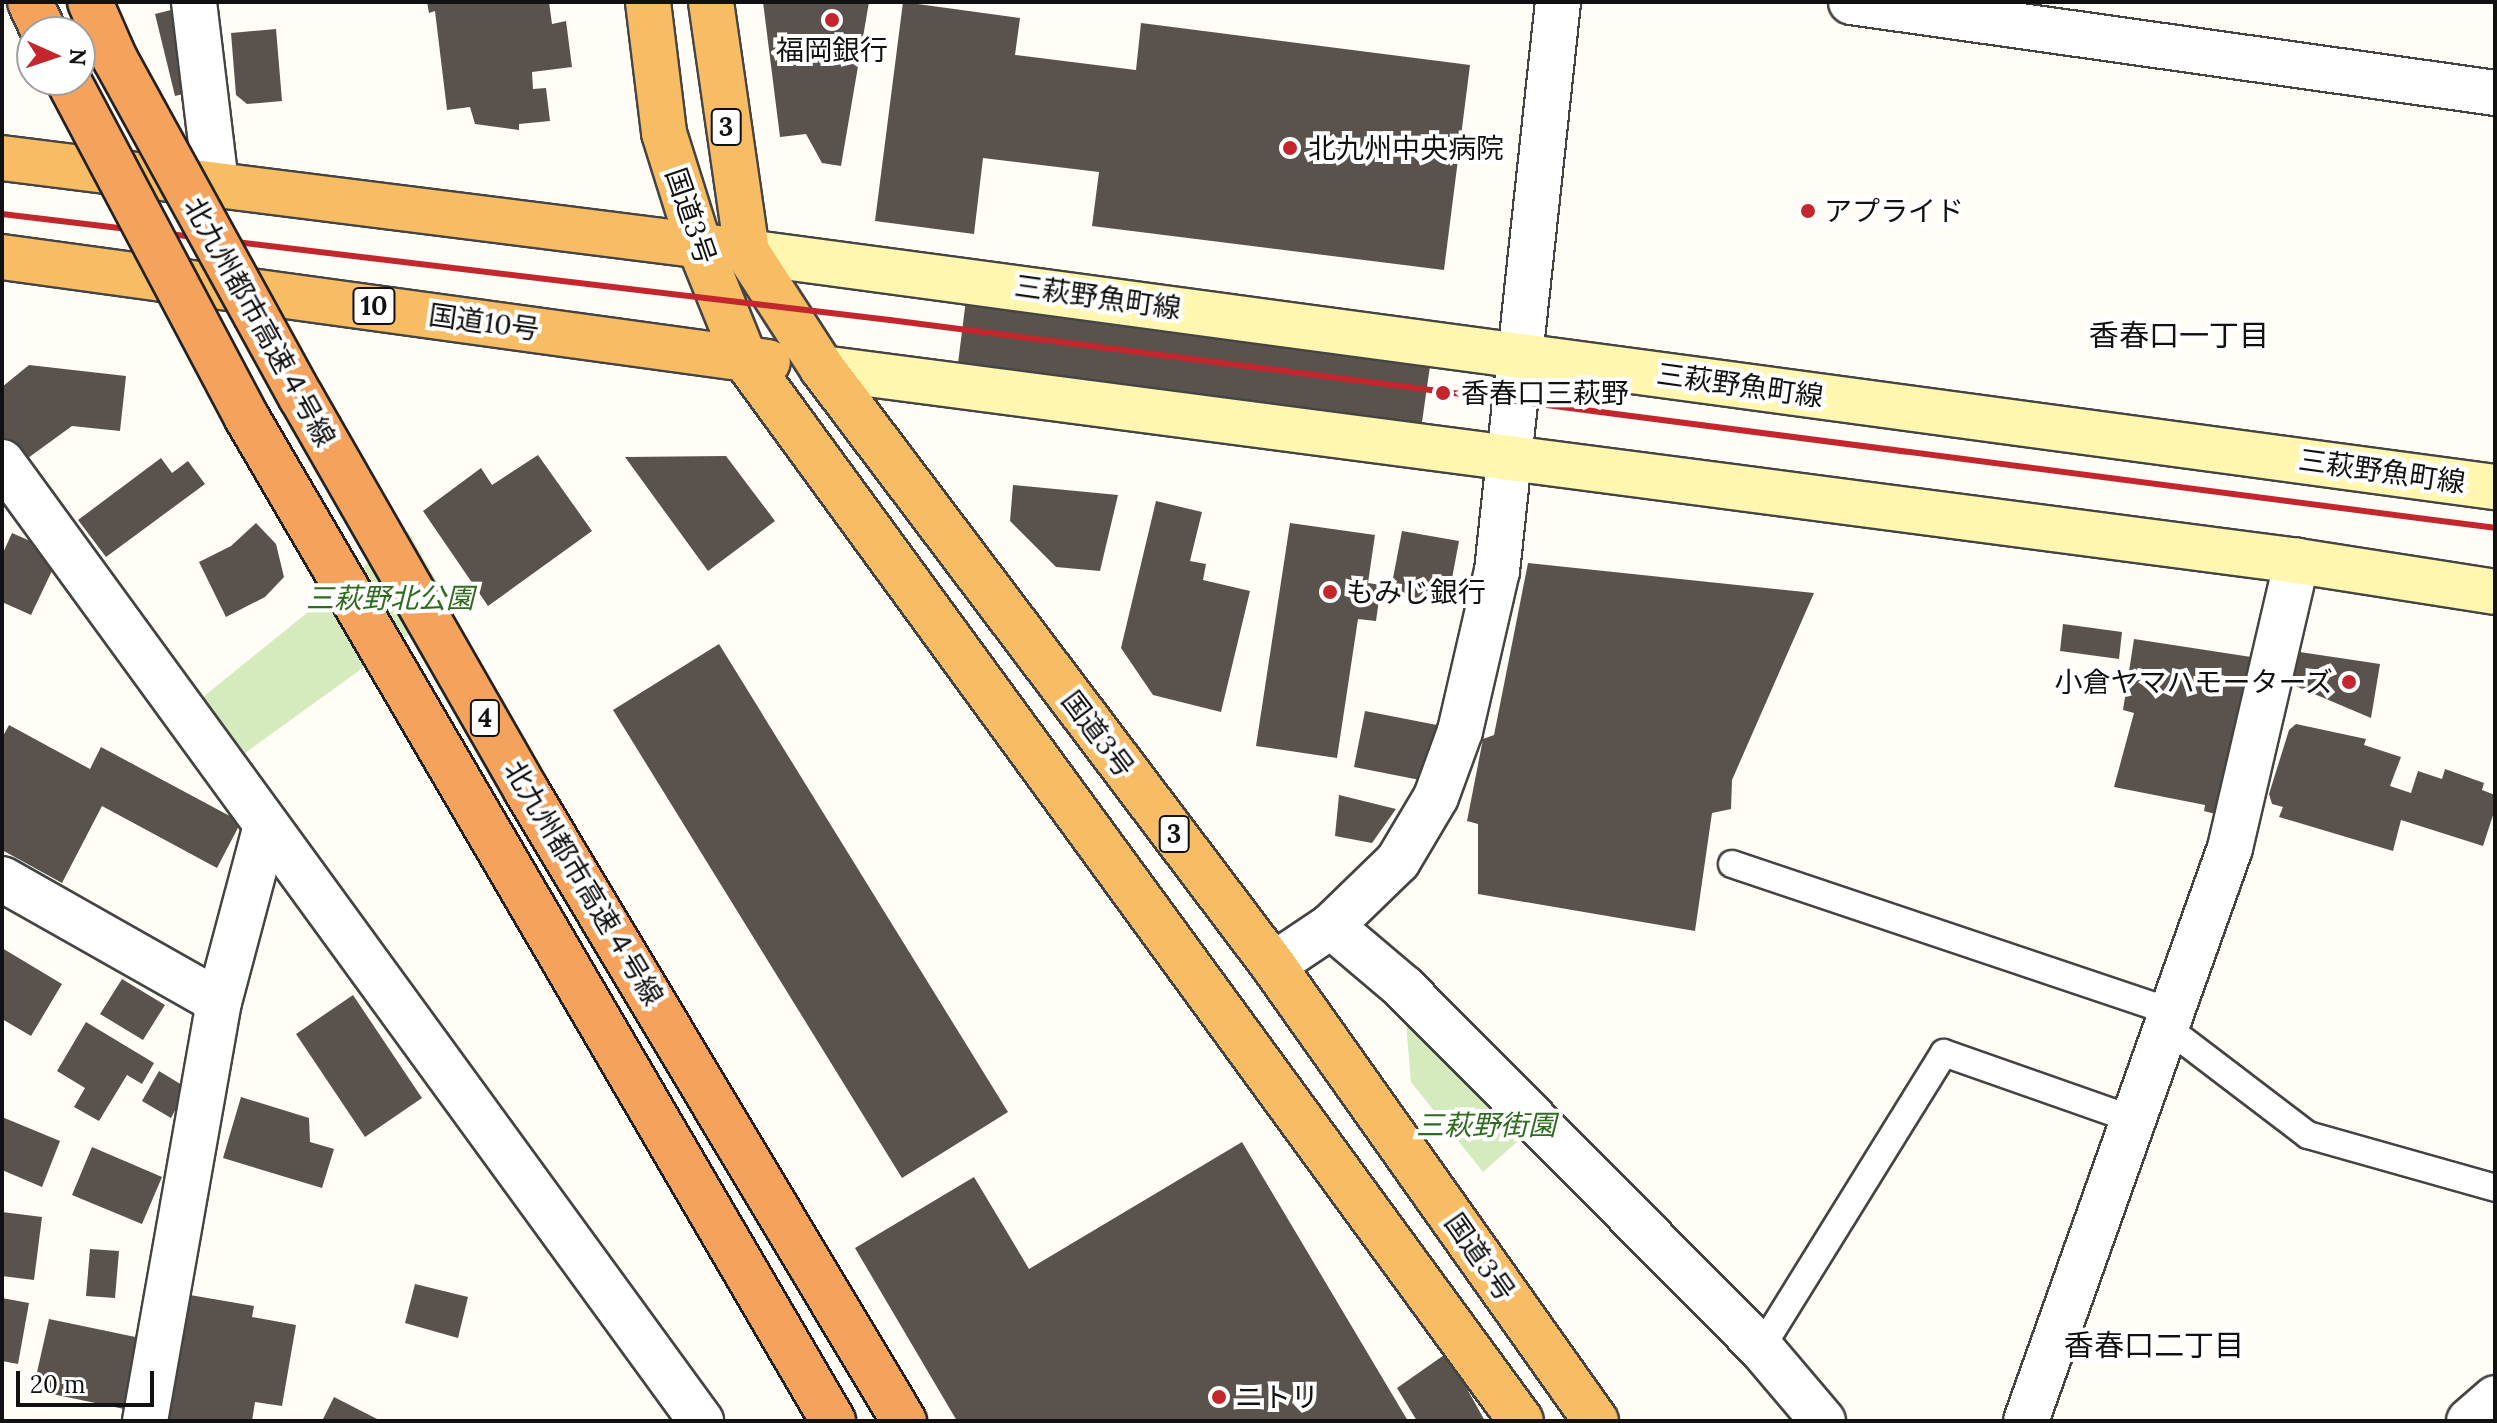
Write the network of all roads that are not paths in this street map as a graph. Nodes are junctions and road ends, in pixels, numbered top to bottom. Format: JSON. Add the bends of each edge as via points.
{"nodes":[{"id":1,"x":90,"y":2,"type":"edge"},
{"id":2,"x":194,"y":2,"type":"edge"},
{"id":3,"x":648,"y":2,"type":"edge"},
{"id":4,"x":711,"y":2,"type":"edge"},
{"id":5,"x":1558,"y":2,"type":"edge"},
{"id":6,"x":1851,"y":2,"type":"edge"},
{"id":7,"x":2495,"y":93,"type":"edge"},
{"id":8,"x":76,"y":96,"type":"edge"},
{"id":9,"x":2,"y":161,"type":"edge"},
{"id":10,"x":216,"y":184,"type":"junction"},
{"id":11,"x":699,"y":245,"type":"junction"},
{"id":12,"x":747,"y":252,"type":"junction"},
{"id":13,"x":2,"y":257,"type":"edge"},
{"id":14,"x":1518,"y":356,"type":"junction"},
{"id":15,"x":745,"y":359,"type":"junction"},
{"id":16,"x":822,"y":368,"type":"junction"},
{"id":17,"x":1506,"y":456,"type":"junction"},
{"id":18,"x":2,"y":462,"type":"edge"},
{"id":19,"x":2495,"y":487,"type":"edge"},
{"id":20,"x":2297,"y":561,"type":"junction"},
{"id":21,"x":2495,"y":592,"type":"edge"},
{"id":22,"x":266,"y":825,"type":"junction"},
{"id":23,"x":1732,"y":864,"type":"dead end"},
{"id":24,"x":2,"y":879,"type":"edge"},
{"id":25,"x":1331,"y":926,"type":"junction"},
{"id":26,"x":1273,"y":965,"type":"junction"},
{"id":27,"x":219,"y":1002,"type":"junction"},
{"id":28,"x":2169,"y":1019,"type":"junction"},
{"id":29,"x":2134,"y":1120,"type":"junction"},
{"id":30,"x":2495,"y":1188,"type":"edge"},
{"id":31,"x":1761,"y":1348,"type":"junction"},
{"id":32,"x":2495,"y":1398,"type":"edge"},
{"id":33,"x":145,"y":1421,"type":"edge"},
{"id":34,"x":701,"y":1421,"type":"edge"},
{"id":35,"x":833,"y":1421,"type":"edge"},
{"id":36,"x":904,"y":1421,"type":"edge"},
{"id":37,"x":1521,"y":1421,"type":"edge"},
{"id":38,"x":1596,"y":1421,"type":"edge"},
{"id":39,"x":1823,"y":1421,"type":"edge"},
{"id":40,"x":2026,"y":1421,"type":"edge"},
{"id":41,"x":2469,"y":1421,"type":"edge"}],
"edges":[{"from":1,"to":36,"type":"highway","name":"北九州都市高速４号線","number":"4","bridge":true,"via":[[115,59],[324,438],[526,790]]},
{"from":2,"to":10,"type":"street"},
{"from":3,"to":11,"type":"highway","name":"国道3号","number":"3","via":[[664,133]]},
{"from":4,"to":12,"type":"highway","name":"国道3号","number":"3"},
{"from":5,"to":14,"type":"street"},
{"from":6,"to":7,"type":"street"},
{"from":8,"to":35,"type":"highway","name":"北九州都市高速４号線","number":"4","bridge":true,"via":[[247,418]]},
{"from":9,"to":10,"type":"highway"},
{"from":10,"to":11,"type":"highway"},
{"from":11,"to":12,"type":"highway"},
{"from":11,"to":15,"type":"highway","name":"国道3号","number":"3"},
{"from":12,"to":14,"type":"main road","name":"三萩野魚町線"},
{"from":12,"to":16,"type":"highway","name":"国道3号","number":"3"},
{"from":13,"to":15,"type":"highway","name":"国道10号","number":"10"},
{"from":14,"to":17,"type":"street"},
{"from":14,"to":19,"type":"main road","name":"三萩野魚町線"},
{"from":15,"to":16,"type":"highway","name":"国道10号","number":"10"},
{"from":15,"to":37,"type":"highway","name":"国道3号","number":"3"},
{"from":16,"to":17,"type":"main road"},
{"from":16,"to":26,"type":"highway","name":"国道3号","number":"3"},
{"from":17,"to":20,"type":"main road"},
{"from":17,"to":25,"type":"street","via":[[1497,571],[1460,731],[1436,797],[1398,861]]},
{"from":18,"to":22,"type":"street"},
{"from":20,"to":21,"type":"main road"},
{"from":20,"to":28,"type":"street","via":[[2230,848]]},
{"from":22,"to":27,"type":"street"},
{"from":22,"to":34,"type":"street"},
{"from":23,"to":28,"type":"lane"},
{"from":24,"to":27,"type":"street"},
{"from":25,"to":26,"type":"street"},
{"from":25,"to":31,"type":"street","via":[[1404,988]]},
{"from":26,"to":38,"type":"highway","name":"国道3号","number":"3"},
{"from":27,"to":33,"type":"street"},
{"from":28,"to":29,"type":"street"},
{"from":28,"to":30,"type":"lane","via":[[2308,1135]]},
{"from":29,"to":31,"type":"lane","via":[[1944,1053]]},
{"from":29,"to":40,"type":"street"},
{"from":31,"to":39,"type":"street"},
{"from":32,"to":41,"type":"street"}]}
